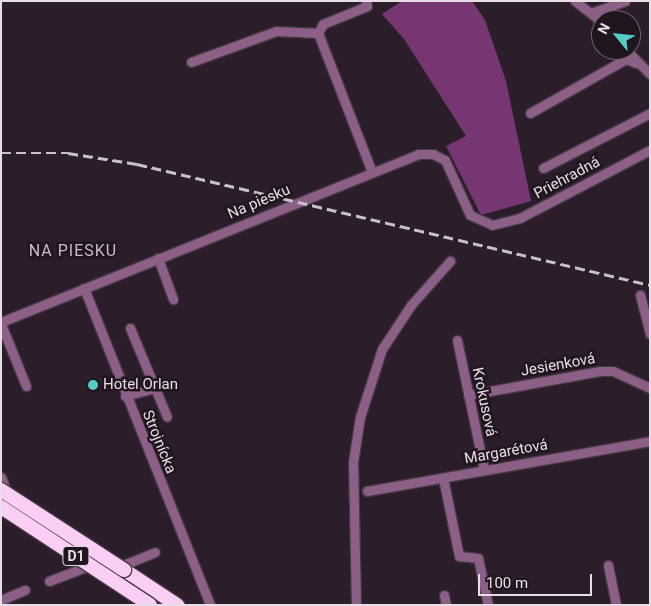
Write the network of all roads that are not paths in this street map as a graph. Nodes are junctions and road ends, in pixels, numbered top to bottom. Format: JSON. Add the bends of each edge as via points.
{"nodes":[{"id":1,"x":366,"y":1,"type":"edge"},
{"id":2,"x":575,"y":1,"type":"edge"},
{"id":3,"x":625,"y":1,"type":"edge"},
{"id":4,"x":599,"y":10,"type":"edge"},
{"id":5,"x":591,"y":11,"type":"edge"},
{"id":6,"x":318,"y":33,"type":"junction"},
{"id":7,"x":634,"y":60,"type":"edge"},
{"id":8,"x":191,"y":62,"type":"dead end"},
{"id":9,"x":636,"y":63,"type":"junction"},
{"id":10,"x":650,"y":74,"type":"edge"},
{"id":11,"x":530,"y":113,"type":"dead end"},
{"id":12,"x":650,"y":113,"type":"edge"},
{"id":13,"x":650,"y":150,"type":"edge"},
{"id":14,"x":543,"y":168,"type":"dead end"},
{"id":15,"x":372,"y":172,"type":"junction"},
{"id":16,"x":496,"y":225,"type":"joint"},
{"id":17,"x":158,"y":258,"type":"junction"},
{"id":18,"x":450,"y":261,"type":"dead end"},
{"id":19,"x":84,"y":288,"type":"junction"},
{"id":20,"x":640,"y":295,"type":"dead end"},
{"id":21,"x":173,"y":299,"type":"dead end"},
{"id":22,"x":1,"y":323,"type":"edge"},
{"id":23,"x":130,"y":328,"type":"dead end"},
{"id":24,"x":650,"y":334,"type":"edge"},
{"id":25,"x":457,"y":340,"type":"dead end"},
{"id":26,"x":26,"y":386,"type":"dead end"},
{"id":27,"x":155,"y":388,"type":"junction"},
{"id":28,"x":650,"y":388,"type":"edge"},
{"id":29,"x":468,"y":395,"type":"junction"},
{"id":30,"x":125,"y":396,"type":"junction"},
{"id":31,"x":167,"y":417,"type":"dead end"},
{"id":32,"x":650,"y":441,"type":"edge"},
{"id":33,"x":484,"y":469,"type":"junction"},
{"id":34,"x":1,"y":477,"type":"edge"},
{"id":35,"x":443,"y":478,"type":"junction"},
{"id":36,"x":1,"y":490,"type":"edge"},
{"id":37,"x":368,"y":491,"type":"dead end"},
{"id":38,"x":1,"y":496,"type":"edge"},
{"id":39,"x":6,"y":505,"type":"edge"},
{"id":40,"x":155,"y":552,"type":"dead end"},
{"id":41,"x":101,"y":561,"type":"junction"},
{"id":42,"x":608,"y":565,"type":"dead end"},
{"id":43,"x":113,"y":570,"type":"junction"},
{"id":44,"x":49,"y":580,"type":"dead end"},
{"id":45,"x":25,"y":590,"type":"dead end"},
{"id":46,"x":444,"y":595,"type":"dead end"},
{"id":47,"x":1,"y":600,"type":"edge"},
{"id":48,"x":150,"y":605,"type":"edge"},
{"id":49,"x":168,"y":605,"type":"edge"},
{"id":50,"x":177,"y":605,"type":"edge"},
{"id":51,"x":210,"y":605,"type":"edge"},
{"id":52,"x":356,"y":605,"type":"edge"},
{"id":53,"x":446,"y":605,"type":"edge"},
{"id":54,"x":488,"y":605,"type":"edge"},
{"id":55,"x":616,"y":605,"type":"edge"}],
"edges":[{"from":1,"to":6,"type":"street","via":[[367,6],[323,24]]},
{"from":2,"to":5,"type":"street"},
{"from":3,"to":4,"type":"street"},
{"from":6,"to":8,"type":"street","via":[[276,31]]},
{"from":6,"to":15,"type":"street"},
{"from":7,"to":9,"type":"street"},
{"from":9,"to":10,"type":"street"},
{"from":9,"to":11,"type":"street","via":[[626,60]]},
{"from":12,"to":14,"type":"street"},
{"from":13,"to":16,"type":"street","name":"Priehradná","via":[[526,215]]},
{"from":15,"to":16,"type":"street","name":"Na piesku","via":[[418,154],[437,155],[451,169],[470,215]]},
{"from":15,"to":17,"type":"street","name":"Na piesku"},
{"from":17,"to":19,"type":"street","name":"Na piesku"},
{"from":17,"to":21,"type":"street"},
{"from":18,"to":52,"type":"street","via":[[411,305],[382,349],[360,417],[353,462]]},
{"from":19,"to":22,"type":"street","name":"Na piesku"},
{"from":19,"to":30,"type":"street","name":"Strojnícka"},
{"from":20,"to":24,"type":"street"},
{"from":22,"to":26,"type":"street"},
{"from":23,"to":27,"type":"street"},
{"from":25,"to":29,"type":"street","name":"Krokusová"},
{"from":27,"to":30,"type":"street"},
{"from":27,"to":31,"type":"street"},
{"from":28,"to":29,"type":"street","name":"Jesienková","via":[[613,371],[600,371]]},
{"from":29,"to":33,"type":"street","name":"Krokusová"},
{"from":30,"to":51,"type":"street","name":"Strojnícka"},
{"from":32,"to":33,"type":"street","name":"Margarétová"},
{"from":33,"to":35,"type":"street","name":"Margarétová"},
{"from":34,"to":39,"type":"street"},
{"from":35,"to":37,"type":"street","name":"Margarétová"},
{"from":35,"to":54,"type":"street","via":[[459,556],[478,558]]},
{"from":36,"to":50,"type":"highway","number":"D1","bridge":true},
{"from":38,"to":39,"type":"street"},
{"from":39,"to":41,"type":"street"},
{"from":39,"to":48,"type":"highway","number":"D1","bridge":true},
{"from":40,"to":43,"type":"street"},
{"from":41,"to":43,"type":"street"},
{"from":41,"to":44,"type":"street"},
{"from":42,"to":55,"type":"street"},
{"from":43,"to":49,"type":"street"},
{"from":45,"to":47,"type":"street"},
{"from":46,"to":53,"type":"street"}]}
